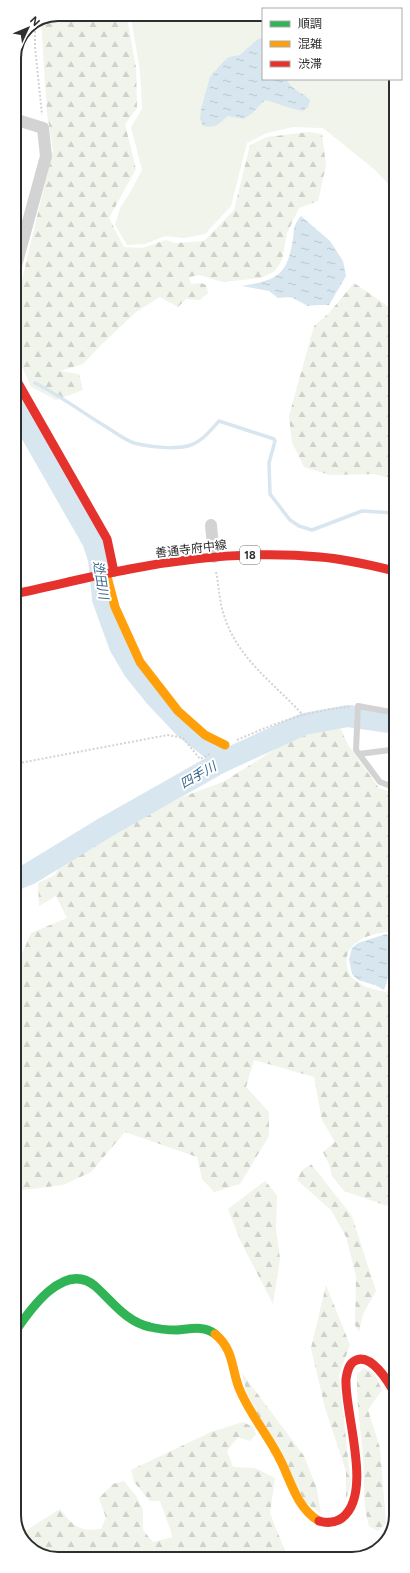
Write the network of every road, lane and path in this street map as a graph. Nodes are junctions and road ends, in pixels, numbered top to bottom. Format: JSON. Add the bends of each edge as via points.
{"nodes":[{"id":1,"x":35,"y":29,"type":"edge"},
{"id":2,"x":21,"y":121,"type":"edge"},
{"id":3,"x":43,"y":128,"type":"junction"},
{"id":4,"x":21,"y":247,"type":"edge"},
{"id":5,"x":21,"y":388,"type":"edge"},
{"id":6,"x":210,"y":525,"type":"dead end"},
{"id":7,"x":214,"y":557,"type":"junction"},
{"id":8,"x":389,"y":570,"type":"edge"},
{"id":9,"x":108,"y":573,"type":"junction"},
{"id":10,"x":21,"y":592,"type":"edge"},
{"id":11,"x":358,"y":709,"type":"junction"},
{"id":12,"x":389,"y":712,"type":"edge"},
{"id":13,"x":303,"y":715,"type":"junction"},
{"id":14,"x":225,"y":745,"type":"joint"},
{"id":15,"x":389,"y":750,"type":"edge"},
{"id":16,"x":357,"y":752,"type":"junction"},
{"id":17,"x":209,"y":754,"type":"dead end"},
{"id":18,"x":21,"y":763,"type":"edge"},
{"id":19,"x":389,"y":785,"type":"edge"},
{"id":20,"x":21,"y":1324,"type":"edge"},
{"id":21,"x":389,"y":1385,"type":"edge"}],
"edges":[{"from":1,"to":3,"type":"path"},
{"from":2,"to":3,"type":"street"},
{"from":3,"to":4,"type":"street","via":[[46,156]]},
{"from":5,"to":9,"type":"street","via":[[107,539]]},
{"from":6,"to":7,"type":"street"},
{"from":7,"to":8,"type":"street","name":"善通寺府中線","number":"18","via":[[271,554],[302,556]]},
{"from":7,"to":9,"type":"street","name":"善通寺府中線","number":"18"},
{"from":7,"to":13,"type":"path","via":[[223,612],[243,654]]},
{"from":9,"to":10,"type":"street","name":"善通寺府中線","number":"18"},
{"from":9,"to":14,"type":"street","via":[[115,608],[140,662],[178,711],[205,735]]},
{"from":11,"to":12,"type":"lane"},
{"from":11,"to":13,"type":"path","via":[[336,708]]},
{"from":11,"to":16,"type":"lane"},
{"from":13,"to":14,"type":"path"},
{"from":15,"to":16,"type":"lane"},
{"from":16,"to":19,"type":"lane","via":[[380,782]]},
{"from":17,"to":18,"type":"path","via":[[200,759],[183,738],[168,734]]},
{"from":20,"to":21,"type":"street","via":[[38,1300],[49,1290],[63,1282],[76,1279],[86,1280],[120,1312],[145,1326],[173,1330],[200,1328],[212,1331],[228,1349],[238,1385],[248,1407],[281,1459],[301,1505],[318,1520],[328,1523],[346,1516],[355,1495],[357,1475],[347,1388],[348,1370],[352,1362],[369,1361],[380,1371]]}]}
